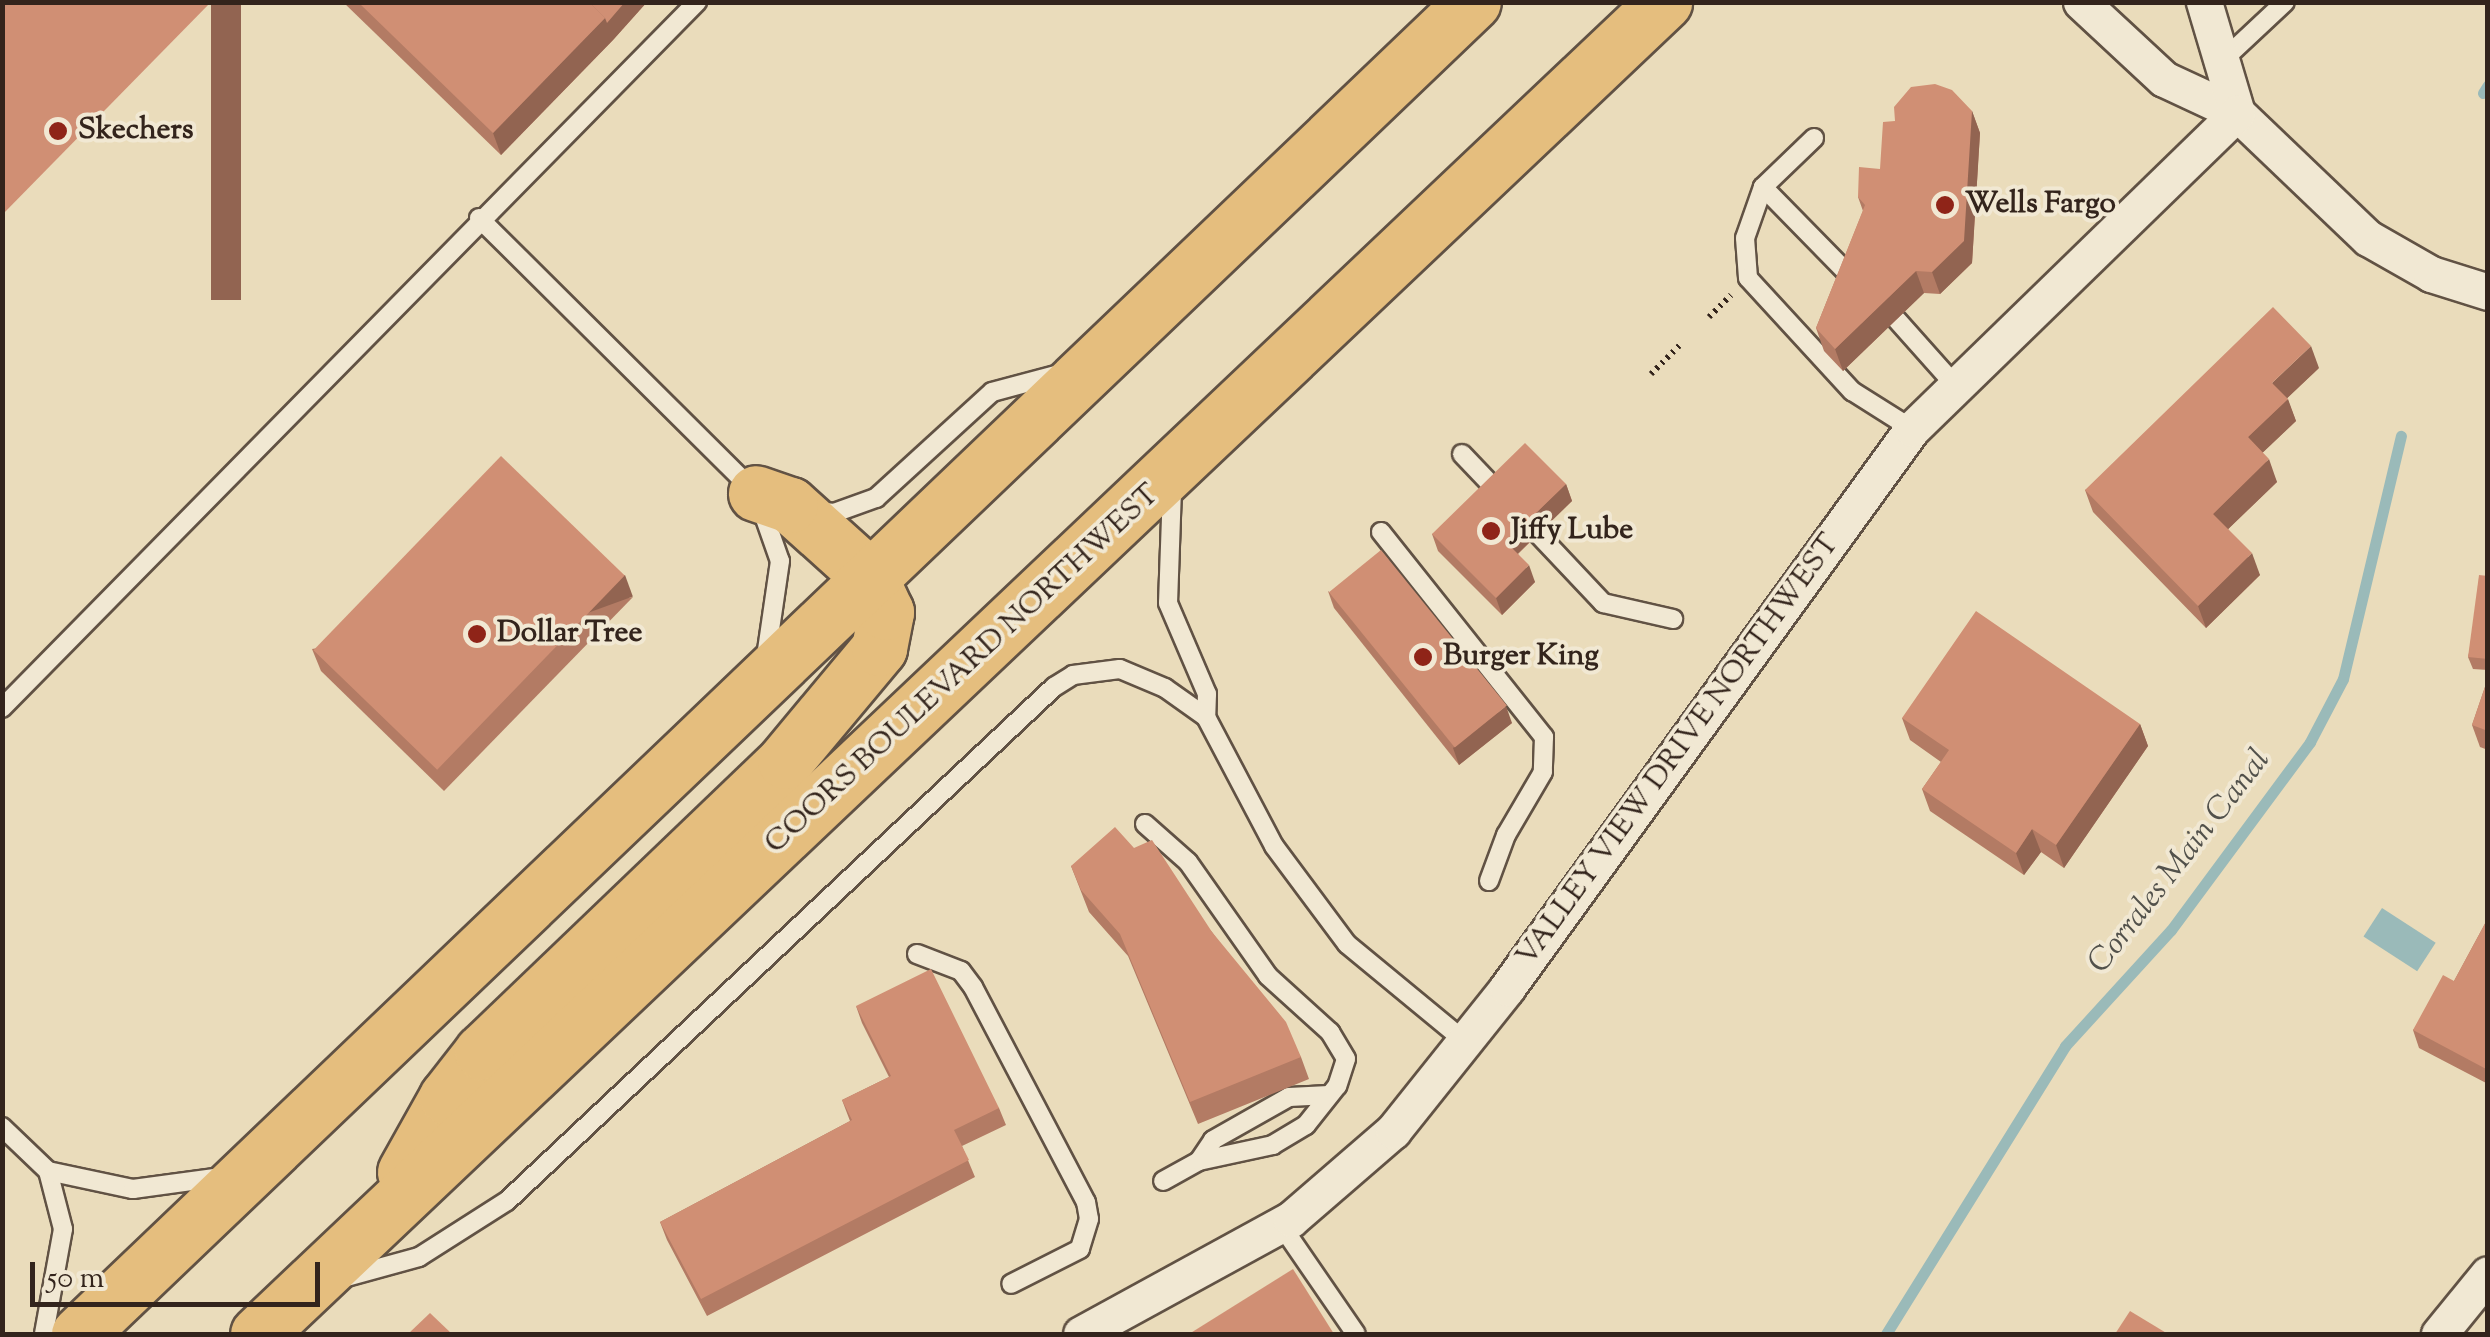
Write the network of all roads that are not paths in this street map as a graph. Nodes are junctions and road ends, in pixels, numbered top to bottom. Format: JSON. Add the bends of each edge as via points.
{"nodes":[{"id":1,"x":696,"y":2,"type":"edge"},
{"id":2,"x":1474,"y":2,"type":"edge"},
{"id":3,"x":1664,"y":2,"type":"edge"},
{"id":4,"x":2082,"y":2,"type":"edge"},
{"id":5,"x":2204,"y":2,"type":"edge"},
{"id":6,"x":2284,"y":2,"type":"edge"},
{"id":7,"x":1423,"y":27,"type":"edge"},
{"id":8,"x":2222,"y":61,"type":"junction"},
{"id":9,"x":2237,"y":113,"type":"junction"},
{"id":10,"x":1814,"y":138,"type":"dead end"},
{"id":11,"x":1763,"y":187,"type":"junction"},
{"id":12,"x":479,"y":218,"type":"junction"},
{"id":13,"x":1853,"y":279,"type":"edge"},
{"id":14,"x":2488,"y":292,"type":"edge"},
{"id":15,"x":1897,"y":320,"type":"edge"},
{"id":16,"x":1083,"y":372,"type":"junction"},
{"id":17,"x":1954,"y":384,"type":"junction"},
{"id":18,"x":1912,"y":429,"type":"junction"},
{"id":19,"x":1462,"y":454,"type":"dead end"},
{"id":20,"x":1173,"y":473,"type":"junction"},
{"id":21,"x":773,"y":499,"type":"junction"},
{"id":22,"x":1381,"y":532,"type":"dead end"},
{"id":23,"x":870,"y":577,"type":"junction"},
{"id":24,"x":1674,"y":619,"type":"dead end"},
{"id":25,"x":754,"y":687,"type":"junction"},
{"id":26,"x":2,"y":708,"type":"edge"},
{"id":27,"x":1206,"y":718,"type":"junction"},
{"id":28,"x":1145,"y":824,"type":"dead end"},
{"id":29,"x":1489,"y":881,"type":"dead end"},
{"id":30,"x":917,"y":954,"type":"dead end"},
{"id":31,"x":1466,"y":1042,"type":"junction"},
{"id":32,"x":1329,"y":1095,"type":"junction"},
{"id":33,"x":2,"y":1127,"type":"edge"},
{"id":34,"x":1200,"y":1162,"type":"junction"},
{"id":35,"x":48,"y":1171,"type":"junction"},
{"id":36,"x":248,"y":1174,"type":"junction"},
{"id":37,"x":1164,"y":1181,"type":"dead end"},
{"id":38,"x":390,"y":1207,"type":"junction"},
{"id":39,"x":1281,"y":1225,"type":"junction"},
{"id":40,"x":2488,"y":1274,"type":"edge"},
{"id":41,"x":311,"y":1284,"type":"junction"},
{"id":42,"x":1011,"y":1284,"type":"dead end"},
{"id":43,"x":1122,"y":1325,"type":"edge"},
{"id":44,"x":44,"y":1334,"type":"edge"},
{"id":45,"x":79,"y":1334,"type":"edge"},
{"id":46,"x":258,"y":1334,"type":"edge"},
{"id":47,"x":1080,"y":1334,"type":"edge"},
{"id":48,"x":1356,"y":1334,"type":"edge"},
{"id":49,"x":2439,"y":1334,"type":"edge"}],
"edges":[{"from":1,"to":12,"type":"lane"},
{"from":2,"to":7,"type":"main road"},
{"from":3,"to":20,"type":"main road","name":"COORS BOULEVARD NORTHWEST"},
{"from":4,"to":9,"type":"street","via":[[2164,79]]},
{"from":5,"to":8,"type":"street"},
{"from":6,"to":8,"type":"lane"},
{"from":7,"to":16,"type":"main road"},
{"from":8,"to":9,"type":"street"},
{"from":9,"to":14,"type":"street","via":[[2368,238],[2431,274]]},
{"from":9,"to":17,"type":"street","name":"VALLEY VIEW DRIVE NORTHWEST"},
{"from":10,"to":11,"type":"lane"},
{"from":11,"to":13,"type":"lane"},
{"from":11,"to":18,"type":"lane","via":[[1745,238],[1750,284],[1852,391]]},
{"from":12,"to":21,"type":"lane"},
{"from":12,"to":26,"type":"lane"},
{"from":15,"to":17,"type":"lane"},
{"from":16,"to":21,"type":"lane","via":[[1038,376],[992,392],[858,507],[834,513]]},
{"from":16,"to":23,"type":"main road"},
{"from":17,"to":18,"type":"street","name":"VALLEY VIEW DRIVE NORTHWEST"},
{"from":18,"to":31,"type":"street","name":"VALLEY VIEW DRIVE NORTHWEST"},
{"from":19,"to":24,"type":"lane","via":[[1602,603]]},
{"from":20,"to":27,"type":"lane","via":[[1168,603],[1207,694]]},
{"from":20,"to":38,"type":"main road","name":"COORS BOULEVARD NORTHWEST"},
{"from":21,"to":23,"type":"main road"},
{"from":21,"to":25,"type":"lane","via":[[780,561],[776,618]]},
{"from":22,"to":29,"type":"lane","via":[[1544,738],[1544,772],[1506,835]]},
{"from":23,"to":25,"type":"main road"},
{"from":23,"to":38,"type":"main road","via":[[886,612],[886,630],[865,670],[785,761],[482,1052],[439,1110]]},
{"from":25,"to":36,"type":"main road"},
{"from":27,"to":31,"type":"lane","via":[[1274,846],[1319,912],[1378,972]]},
{"from":27,"to":41,"type":"lane","via":[[1166,688],[1120,669],[1072,675],[1054,686],[507,1201],[419,1258]]},
{"from":28,"to":32,"type":"lane","via":[[1188,862],[1268,976],[1341,1044],[1344,1072]]},
{"from":30,"to":42,"type":"lane","via":[[961,971],[972,986],[1086,1202],[1089,1220],[1080,1249]]},
{"from":31,"to":39,"type":"street","name":"VALLEY VIEW DRIVE NORTHWEST","via":[[1393,1131]]},
{"from":32,"to":34,"type":"lane","via":[[1306,1126],[1273,1145]]},
{"from":32,"to":34,"type":"lane","via":[[1289,1097],[1213,1140]]},
{"from":33,"to":35,"type":"lane"},
{"from":34,"to":37,"type":"lane"},
{"from":35,"to":36,"type":"lane","via":[[133,1189]]},
{"from":35,"to":44,"type":"lane","via":[[63,1228]]},
{"from":36,"to":45,"type":"main road"},
{"from":38,"to":41,"type":"main road","name":"COORS BOULEVARD NORTHWEST"},
{"from":39,"to":43,"type":"street","name":"VALLEY VIEW DRIVE NORTHWEST"},
{"from":39,"to":48,"type":"lane"},
{"from":40,"to":49,"type":"street"},
{"from":41,"to":46,"type":"main road","name":"COORS BOULEVARD NORTHWEST"},
{"from":43,"to":47,"type":"street","name":"VALLEY VIEW DRIVE NORTHWEST"}]}
